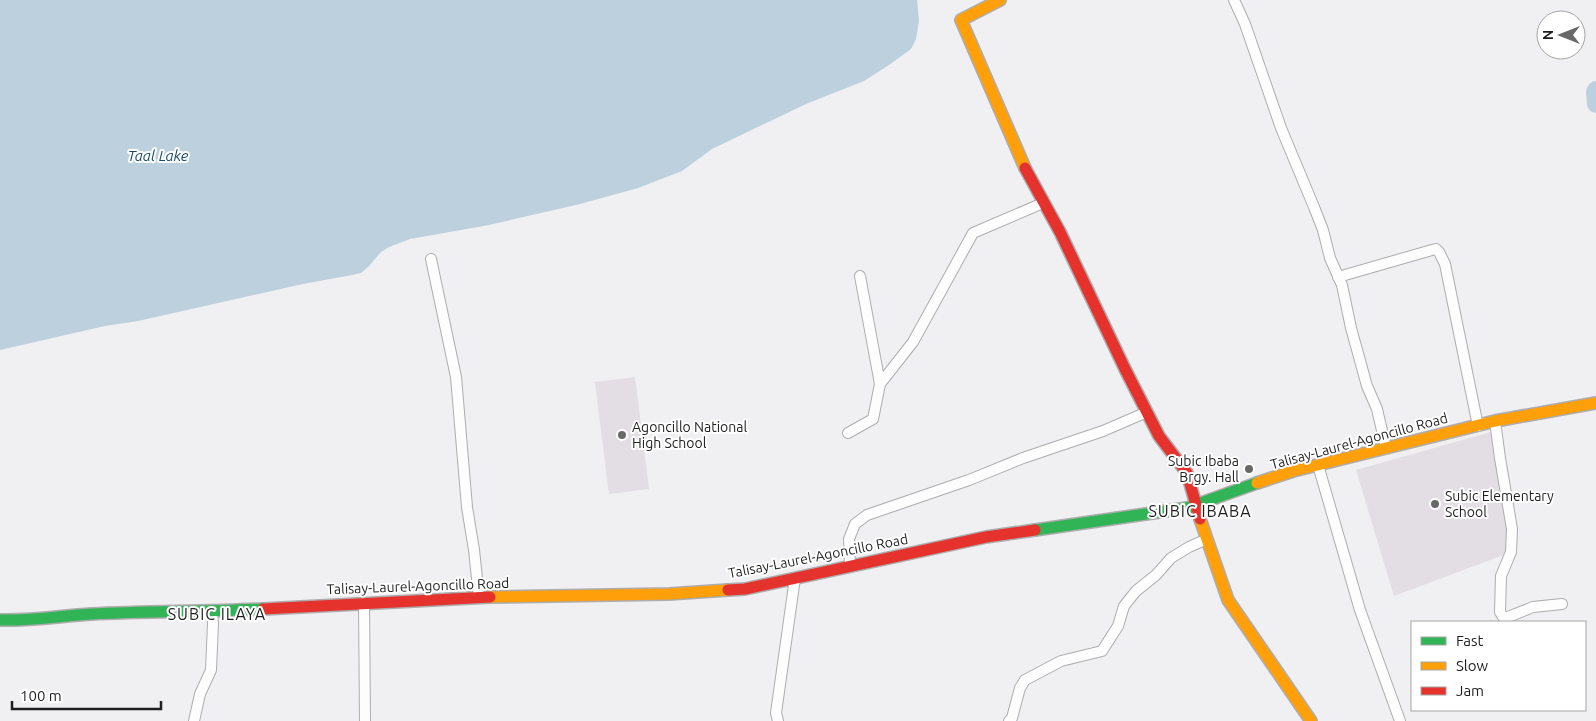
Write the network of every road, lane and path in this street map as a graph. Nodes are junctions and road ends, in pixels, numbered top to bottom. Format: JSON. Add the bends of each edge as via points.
{"nodes":[{"id":1,"x":1000,"y":0,"type":"edge"},
{"id":2,"x":1234,"y":0,"type":"edge"},
{"id":3,"x":1043,"y":203,"type":"junction"},
{"id":4,"x":431,"y":260,"type":"dead end"},
{"id":5,"x":860,"y":276,"type":"dead end"},
{"id":6,"x":1338,"y":277,"type":"junction"},
{"id":7,"x":880,"y":384,"type":"junction"},
{"id":8,"x":1596,"y":403,"type":"edge"},
{"id":9,"x":1147,"y":412,"type":"junction"},
{"id":10,"x":1496,"y":422,"type":"junction"},
{"id":11,"x":1478,"y":426,"type":"junction"},
{"id":12,"x":848,"y":433,"type":"dead end"},
{"id":13,"x":1386,"y":448,"type":"junction"},
{"id":14,"x":1318,"y":465,"type":"junction"},
{"id":15,"x":1195,"y":505,"type":"junction"},
{"id":16,"x":1207,"y":539,"type":"junction"},
{"id":17,"x":850,"y":566,"type":"junction"},
{"id":18,"x":795,"y":578,"type":"junction"},
{"id":19,"x":479,"y":597,"type":"junction"},
{"id":20,"x":364,"y":603,"type":"junction"},
{"id":21,"x":1562,"y":604,"type":"dead end"},
{"id":22,"x":212,"y":612,"type":"junction"},
{"id":23,"x":0,"y":620,"type":"edge"},
{"id":24,"x":194,"y":721,"type":"edge"},
{"id":25,"x":365,"y":721,"type":"edge"},
{"id":26,"x":778,"y":721,"type":"edge"},
{"id":27,"x":1009,"y":721,"type":"edge"},
{"id":28,"x":1311,"y":721,"type":"edge"},
{"id":29,"x":1400,"y":721,"type":"edge"}],
"edges":[{"from":1,"to":3,"type":"main road","via":[[961,20]]},
{"from":2,"to":6,"type":"street"},
{"from":3,"to":7,"type":"street","via":[[973,233],[913,342]]},
{"from":3,"to":9,"type":"main road"},
{"from":4,"to":19,"type":"street","via":[[456,377],[467,507]]},
{"from":5,"to":7,"type":"street"},
{"from":6,"to":11,"type":"street","via":[[1436,249],[1439,252],[1445,264]]},
{"from":6,"to":13,"type":"street"},
{"from":7,"to":12,"type":"street","via":[[873,419]]},
{"from":8,"to":10,"type":"main road","name":"Talisay-Laurel-Agoncillo Road"},
{"from":9,"to":15,"type":"main road","via":[[1159,436],[1187,472]]},
{"from":9,"to":17,"type":"street","via":[[1103,431],[867,515],[855,524],[849,539]]},
{"from":10,"to":11,"type":"main road","name":"Talisay-Laurel-Agoncillo Road"},
{"from":10,"to":21,"type":"street","via":[[1512,529],[1511,552],[1501,576],[1500,612],[1503,617],[1508,617],[1533,607]]},
{"from":11,"to":13,"type":"main road","name":"Talisay-Laurel-Agoncillo Road"},
{"from":13,"to":14,"type":"main road","name":"Talisay-Laurel-Agoncillo Road"},
{"from":14,"to":15,"type":"main road","name":"Talisay-Laurel-Agoncillo Road"},
{"from":14,"to":29,"type":"street","via":[[1360,610]]},
{"from":15,"to":16,"type":"main road"},
{"from":15,"to":17,"type":"main road","name":"Talisay-Laurel-Agoncillo Road","via":[[986,537]]},
{"from":16,"to":27,"type":"street","via":[[1171,558],[1136,591],[1124,606],[1118,626],[1102,651],[1061,661],[1024,680]]},
{"from":16,"to":28,"type":"main road","via":[[1228,600]]},
{"from":17,"to":18,"type":"main road","name":"Talisay-Laurel-Agoncillo Road"},
{"from":18,"to":19,"type":"main road","name":"Talisay-Laurel-Agoncillo Road","via":[[745,588],[669,594]]},
{"from":18,"to":26,"type":"street","via":[[776,713]]},
{"from":19,"to":20,"type":"main road","name":"Talisay-Laurel-Agoncillo Road"},
{"from":20,"to":22,"type":"main road","name":"Talisay-Laurel-Agoncillo Road"},
{"from":20,"to":25,"type":"street"},
{"from":22,"to":23,"type":"main road","name":"Talisay-Laurel-Agoncillo Road","via":[[91,614]]},
{"from":22,"to":24,"type":"street","via":[[211,670],[200,694]]}]}
